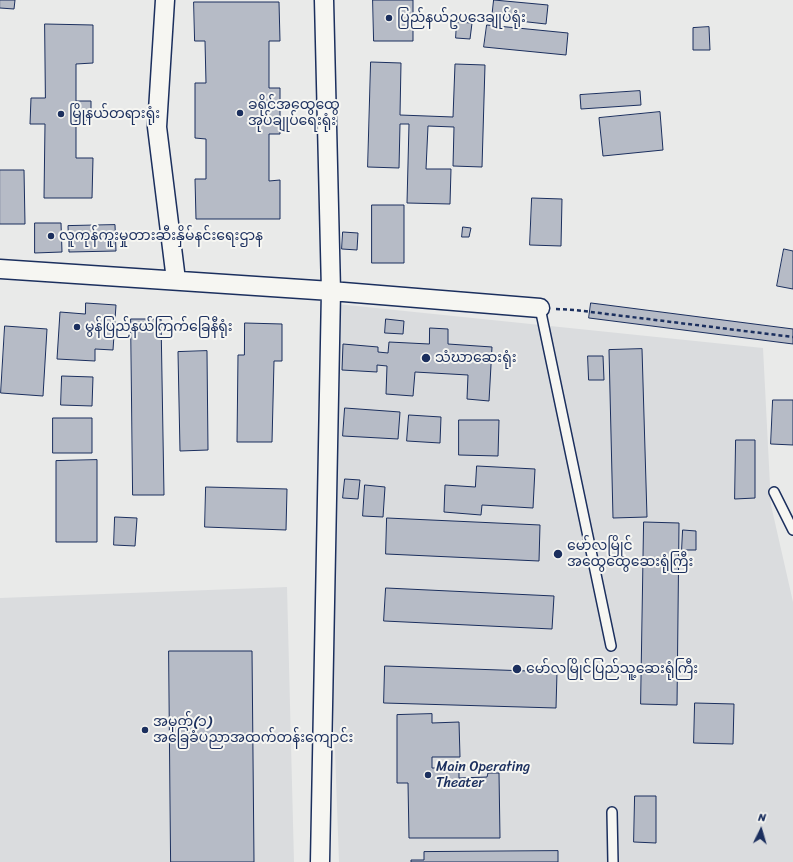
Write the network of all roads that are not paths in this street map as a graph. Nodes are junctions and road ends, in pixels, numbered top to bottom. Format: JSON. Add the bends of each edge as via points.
{"nodes":[{"id":1,"x":165,"y":0,"type":"edge"},
{"id":2,"x":324,"y":0,"type":"edge"},
{"id":3,"x":0,"y":269,"type":"edge"},
{"id":4,"x":176,"y":280,"type":"junction"},
{"id":5,"x":331,"y":291,"type":"junction"},
{"id":6,"x":540,"y":308,"type":"joint"},
{"id":7,"x":774,"y":492,"type":"dead end"},
{"id":8,"x":793,"y":530,"type":"edge"},
{"id":9,"x":611,"y":646,"type":"dead end"},
{"id":10,"x":612,"y":812,"type":"dead end"},
{"id":11,"x":320,"y":862,"type":"edge"},
{"id":12,"x":613,"y":862,"type":"edge"}],
"edges":[{"from":1,"to":4,"type":"street","via":[[157,127]]},
{"from":2,"to":5,"type":"street"},
{"from":3,"to":4,"type":"street"},
{"from":4,"to":5,"type":"street"},
{"from":5,"to":6,"type":"street"},
{"from":5,"to":11,"type":"street"},
{"from":6,"to":9,"type":"lane"},
{"from":7,"to":8,"type":"lane"},
{"from":10,"to":12,"type":"lane"}]}
